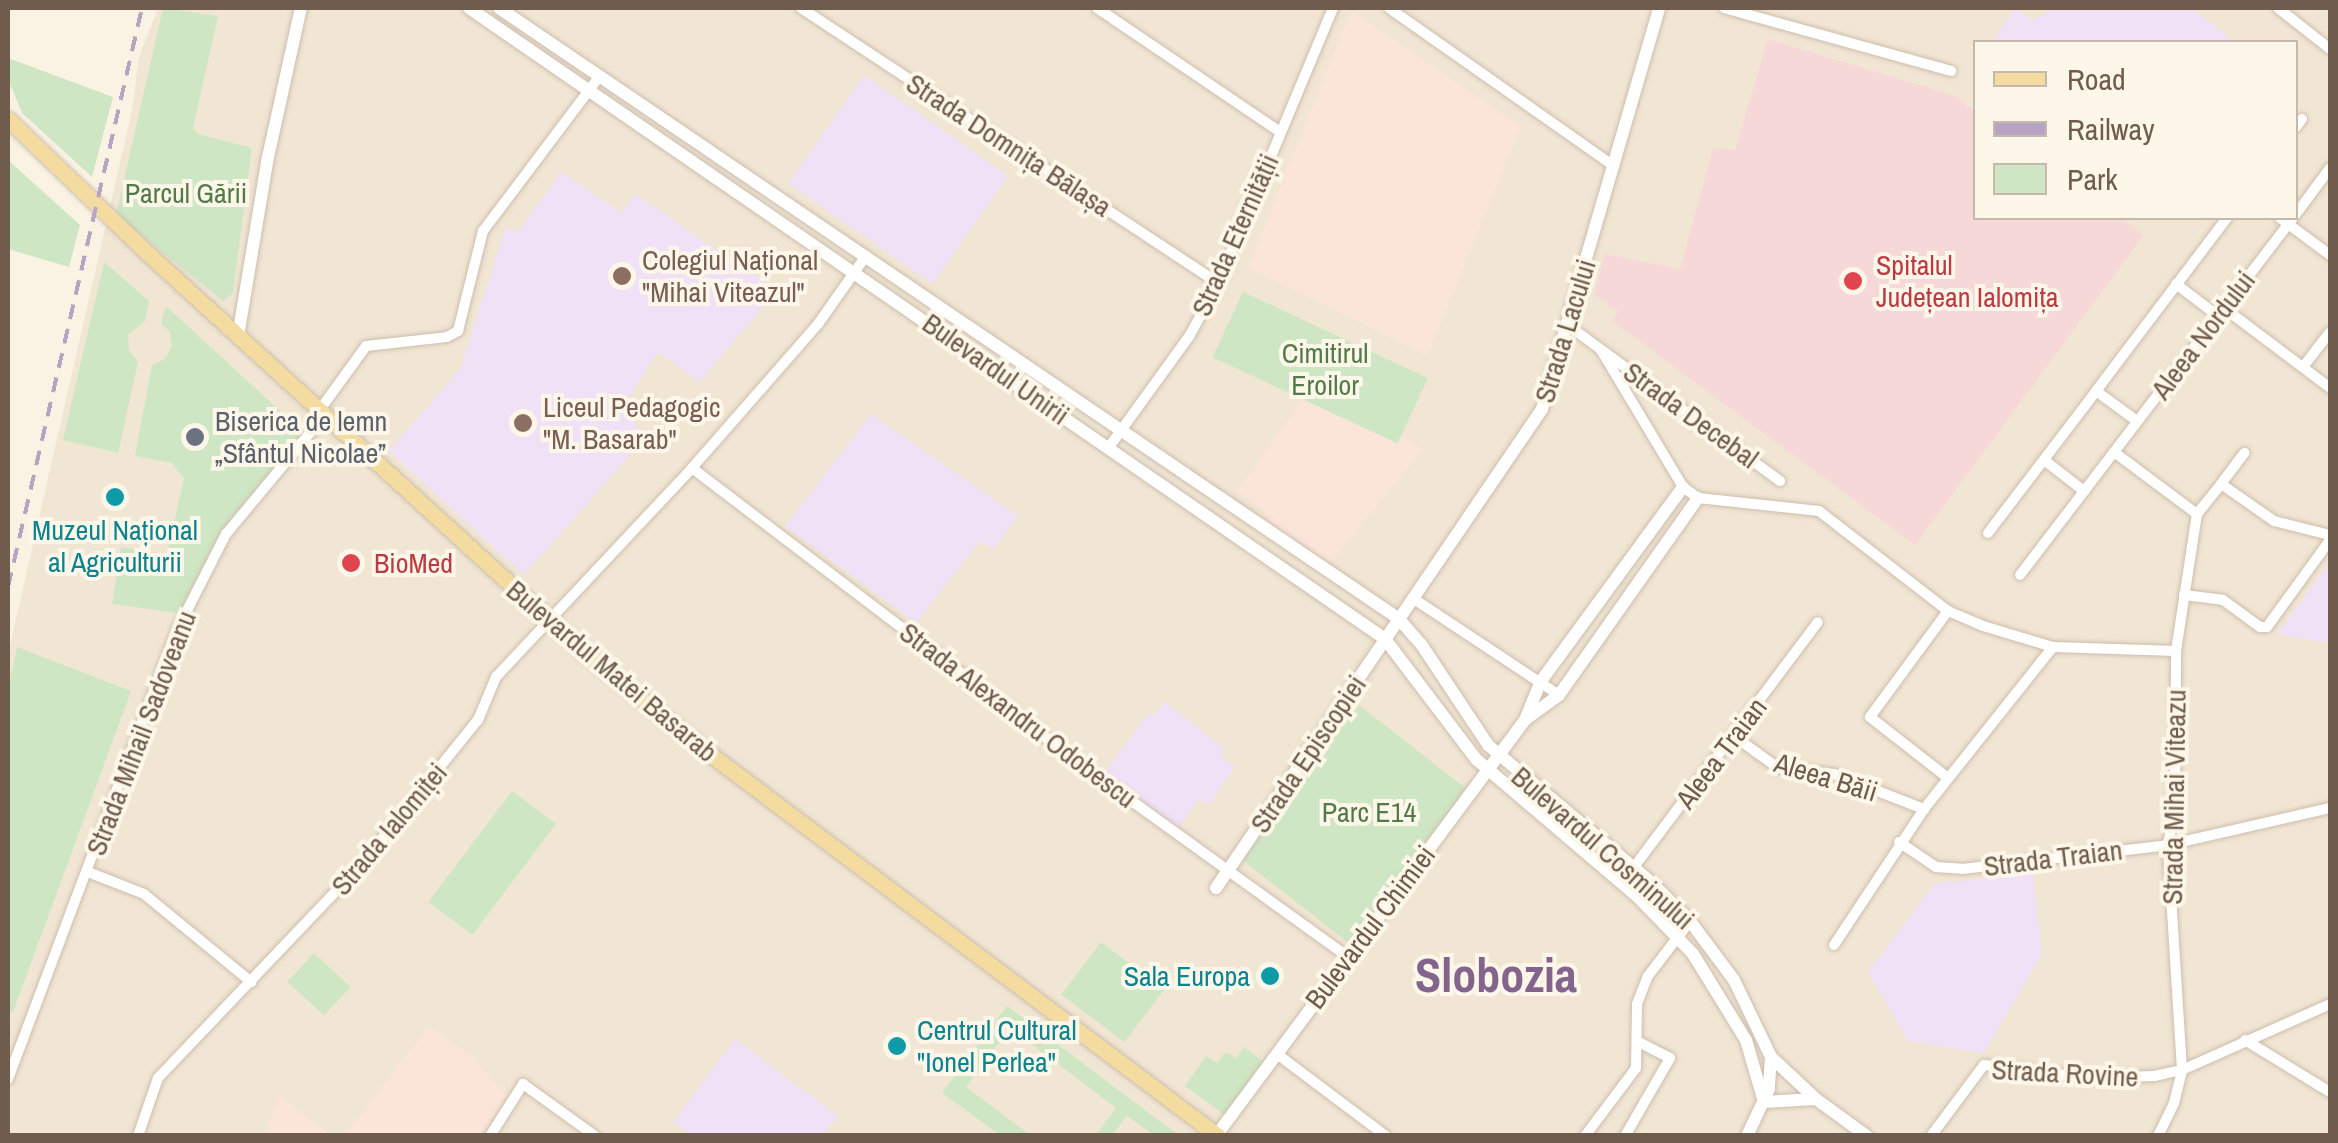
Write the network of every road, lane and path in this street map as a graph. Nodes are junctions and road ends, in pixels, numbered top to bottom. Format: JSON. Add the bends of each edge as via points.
{"nodes":[{"id":1,"x":301,"y":8,"type":"edge"},
{"id":2,"x":469,"y":8,"type":"edge"},
{"id":3,"x":500,"y":8,"type":"edge"},
{"id":4,"x":801,"y":8,"type":"edge"},
{"id":5,"x":1097,"y":8,"type":"edge"},
{"id":6,"x":1333,"y":8,"type":"edge"},
{"id":7,"x":1389,"y":8,"type":"edge"},
{"id":8,"x":1659,"y":8,"type":"edge"},
{"id":9,"x":1724,"y":8,"type":"edge"},
{"id":10,"x":2278,"y":8,"type":"edge"},
{"id":11,"x":2330,"y":49,"type":"edge"},
{"id":12,"x":1951,"y":71,"type":"dead end"},
{"id":13,"x":600,"y":76,"type":"junction"},
{"id":14,"x":590,"y":90,"type":"junction"},
{"id":15,"x":8,"y":107,"type":"edge"},
{"id":16,"x":8,"y":119,"type":"edge"},
{"id":17,"x":1280,"y":132,"type":"junction"},
{"id":18,"x":8,"y":134,"type":"edge"},
{"id":19,"x":48,"y":159,"type":"junction"},
{"id":20,"x":1614,"y":166,"type":"junction"},
{"id":21,"x":2330,"y":168,"type":"edge"},
{"id":22,"x":91,"y":200,"type":"junction"},
{"id":23,"x":2298,"y":207,"type":"edge"},
{"id":24,"x":2225,"y":220,"type":"edge"},
{"id":25,"x":2288,"y":220,"type":"edge"},
{"id":26,"x":2291,"y":220,"type":"edge"},
{"id":27,"x":2330,"y":255,"type":"edge"},
{"id":28,"x":866,"y":256,"type":"junction"},
{"id":29,"x":856,"y":271,"type":"junction"},
{"id":30,"x":1218,"y":283,"type":"junction"},
{"id":31,"x":2176,"y":284,"type":"junction"},
{"id":32,"x":2221,"y":312,"type":"junction"},
{"id":33,"x":1569,"y":326,"type":"junction"},
{"id":34,"x":2330,"y":332,"type":"edge"},
{"id":35,"x":238,"y":336,"type":"junction"},
{"id":36,"x":1601,"y":350,"type":"junction"},
{"id":37,"x":2303,"y":368,"type":"junction"},
{"id":38,"x":2330,"y":388,"type":"edge"},
{"id":39,"x":2096,"y":390,"type":"junction"},
{"id":40,"x":322,"y":414,"type":"junction"},
{"id":41,"x":2137,"y":421,"type":"junction"},
{"id":42,"x":1122,"y":430,"type":"junction"},
{"id":43,"x":1109,"y":447,"type":"junction"},
{"id":44,"x":2114,"y":452,"type":"junction"},
{"id":45,"x":2244,"y":453,"type":"dead end"},
{"id":46,"x":2044,"y":460,"type":"junction"},
{"id":47,"x":692,"y":468,"type":"junction"},
{"id":48,"x":1780,"y":481,"type":"dead end"},
{"id":49,"x":2221,"y":484,"type":"junction"},
{"id":50,"x":1683,"y":487,"type":"junction"},
{"id":51,"x":2084,"y":491,"type":"junction"},
{"id":52,"x":1698,"y":498,"type":"junction"},
{"id":53,"x":2197,"y":514,"type":"junction"},
{"id":54,"x":1988,"y":533,"type":"dead end"},
{"id":55,"x":2330,"y":538,"type":"edge"},
{"id":56,"x":2020,"y":575,"type":"dead end"},
{"id":57,"x":2184,"y":595,"type":"junction"},
{"id":58,"x":1414,"y":598,"type":"junction"},
{"id":59,"x":1948,"y":610,"type":"junction"},
{"id":60,"x":546,"y":620,"type":"junction"},
{"id":61,"x":1399,"y":620,"type":"junction"},
{"id":62,"x":1818,"y":622,"type":"dead end"},
{"id":63,"x":1385,"y":639,"type":"junction"},
{"id":64,"x":2053,"y":647,"type":"junction"},
{"id":65,"x":2176,"y":651,"type":"junction"},
{"id":66,"x":1542,"y":681,"type":"junction"},
{"id":67,"x":1560,"y":695,"type":"junction"},
{"id":68,"x":1526,"y":720,"type":"junction"},
{"id":69,"x":1734,"y":736,"type":"junction"},
{"id":70,"x":1498,"y":756,"type":"junction"},
{"id":71,"x":1487,"y":769,"type":"junction"},
{"id":72,"x":1948,"y":778,"type":"junction"},
{"id":73,"x":1924,"y":808,"type":"junction"},
{"id":74,"x":2330,"y":808,"type":"edge"},
{"id":75,"x":1899,"y":842,"type":"junction"},
{"id":76,"x":2168,"y":844,"type":"junction"},
{"id":77,"x":1634,"y":868,"type":"junction"},
{"id":78,"x":1229,"y":871,"type":"junction"},
{"id":79,"x":88,"y":872,"type":"junction"},
{"id":80,"x":1622,"y":883,"type":"junction"},
{"id":81,"x":1216,"y":888,"type":"dead end"},
{"id":82,"x":1690,"y":921,"type":"junction"},
{"id":83,"x":1678,"y":936,"type":"junction"},
{"id":84,"x":1834,"y":945,"type":"dead end"},
{"id":85,"x":1348,"y":958,"type":"junction"},
{"id":86,"x":251,"y":982,"type":"junction"},
{"id":87,"x":2330,"y":1004,"type":"edge"},
{"id":88,"x":1637,"y":1040,"type":"junction"},
{"id":89,"x":2246,"y":1040,"type":"junction"},
{"id":90,"x":1277,"y":1054,"type":"junction"},
{"id":91,"x":1771,"y":1057,"type":"junction"},
{"id":92,"x":2182,"y":1070,"type":"junction"},
{"id":93,"x":8,"y":1080,"type":"edge"},
{"id":94,"x":2330,"y":1092,"type":"edge"},
{"id":95,"x":1816,"y":1099,"type":"junction"},
{"id":96,"x":1764,"y":1102,"type":"junction"},
{"id":97,"x":1217,"y":1135,"type":"edge"},
{"id":98,"x":138,"y":1136,"type":"edge"},
{"id":99,"x":490,"y":1136,"type":"edge"},
{"id":100,"x":595,"y":1136,"type":"edge"},
{"id":101,"x":1386,"y":1136,"type":"edge"},
{"id":102,"x":1585,"y":1136,"type":"edge"},
{"id":103,"x":1625,"y":1136,"type":"edge"},
{"id":104,"x":1747,"y":1136,"type":"edge"},
{"id":105,"x":1868,"y":1136,"type":"edge"},
{"id":106,"x":1931,"y":1136,"type":"edge"},
{"id":107,"x":2158,"y":1136,"type":"edge"}],
"edges":[{"from":1,"to":35,"type":"street","via":[[266,162]]},
{"from":2,"to":14,"type":"street","name":"Bulevardul Unirii"},
{"from":3,"to":13,"type":"street","name":"Bulevardul Unirii"},
{"from":4,"to":30,"type":"street","name":"Strada Domnița Bălașa"},
{"from":5,"to":17,"type":"street"},
{"from":6,"to":17,"type":"street","name":"Strada Eternității"},
{"from":7,"to":20,"type":"street"},
{"from":8,"to":20,"type":"street","name":"Strada Lacului"},
{"from":9,"to":12,"type":"street"},
{"from":10,"to":11,"type":"street"},
{"from":13,"to":14,"type":"street"},
{"from":13,"to":28,"type":"street","name":"Bulevardul Unirii"},
{"from":14,"to":29,"type":"street","name":"Bulevardul Unirii"},
{"from":14,"to":40,"type":"street","name":"Strada Mihail Sadoveanu","via":[[483,231],[458,331],[366,346]]},
{"from":15,"to":22,"type":"main road"},
{"from":16,"to":19,"type":"main road","name":"Bulevardul Matei Basarab"},
{"from":17,"to":30,"type":"street","name":"Strada Eternității"},
{"from":18,"to":19,"type":"main road","name":"Bulevardul Matei Basarab"},
{"from":19,"to":22,"type":"main road","name":"Bulevardul Matei Basarab"},
{"from":20,"to":33,"type":"street","name":"Strada Lacului"},
{"from":21,"to":23,"type":"street","name":"Aleea Nordului"},
{"from":22,"to":35,"type":"main road","name":"Bulevardul Matei Basarab"},
{"from":24,"to":31,"type":"street"},
{"from":25,"to":32,"type":"street","name":"Aleea Nordului"},
{"from":26,"to":27,"type":"street"},
{"from":28,"to":29,"type":"street","name":"Strada Ialomiței"},
{"from":28,"to":42,"type":"street","name":"Bulevardul Unirii"},
{"from":29,"to":43,"type":"street","name":"Bulevardul Unirii"},
{"from":29,"to":47,"type":"street","name":"Strada Ialomiței"},
{"from":30,"to":42,"type":"street","name":"Strada Eternității"},
{"from":31,"to":32,"type":"street"},
{"from":31,"to":39,"type":"street"},
{"from":32,"to":37,"type":"street"},
{"from":32,"to":41,"type":"street","name":"Aleea Nordului"},
{"from":33,"to":36,"type":"street","name":"Strada Decebal"},
{"from":33,"to":58,"type":"street","name":"Strada Lacului","via":[[1529,433]]},
{"from":34,"to":37,"type":"street"},
{"from":35,"to":40,"type":"main road","name":"Bulevardul Matei Basarab"},
{"from":36,"to":48,"type":"street","name":"Strada Decebal"},
{"from":36,"to":50,"type":"street","name":"Strada Decebal"},
{"from":37,"to":38,"type":"street"},
{"from":39,"to":41,"type":"street"},
{"from":39,"to":46,"type":"street"},
{"from":40,"to":60,"type":"main road","name":"Bulevardul Matei Basarab"},
{"from":40,"to":79,"type":"street","name":"Strada Mihail Sadoveanu","via":[[226,534],[176,630]]},
{"from":41,"to":44,"type":"street","name":"Aleea Nordului"},
{"from":42,"to":43,"type":"street","name":"Strada Eternității"},
{"from":42,"to":61,"type":"street","name":"Bulevardul Unirii"},
{"from":43,"to":63,"type":"street","name":"Bulevardul Unirii"},
{"from":44,"to":51,"type":"street","name":"Aleea Nordului"},
{"from":44,"to":53,"type":"street"},
{"from":45,"to":49,"type":"street"},
{"from":46,"to":51,"type":"street"},
{"from":46,"to":54,"type":"street"},
{"from":47,"to":60,"type":"street","name":"Strada Ialomiței"},
{"from":47,"to":78,"type":"street","name":"Strada Alexandru Odobescu"},
{"from":49,"to":53,"type":"street"},
{"from":49,"to":55,"type":"street","via":[[2274,521]]},
{"from":50,"to":52,"type":"street","name":"Strada Decebal"},
{"from":50,"to":66,"type":"street","name":"Bulevardul Chimiei"},
{"from":51,"to":56,"type":"street","name":"Aleea Nordului"},
{"from":52,"to":59,"type":"street","name":"Strada Decebal","via":[[1819,511]]},
{"from":52,"to":67,"type":"street","name":"Bulevardul Chimiei"},
{"from":53,"to":57,"type":"street","name":"Strada Mihai Viteazu"},
{"from":55,"to":57,"type":"street","via":[[2268,626],[2223,600]]},
{"from":57,"to":65,"type":"street","name":"Strada Mihai Viteazu"},
{"from":58,"to":61,"type":"street","name":"Strada Lacului"},
{"from":58,"to":66,"type":"street"},
{"from":59,"to":64,"type":"street","name":"Strada Decebal"},
{"from":59,"to":72,"type":"street","via":[[1870,717]]},
{"from":60,"to":86,"type":"street","name":"Strada Ialomiței","via":[[496,677],[461,743]]},
{"from":60,"to":97,"type":"main road","name":"Bulevardul Matei Basarab","via":[[669,722]]},
{"from":61,"to":63,"type":"street","name":"Strada Episcopiei"},
{"from":61,"to":70,"type":"street","name":"Bulevardul Unirii"},
{"from":62,"to":69,"type":"street","name":"Aleea Traian"},
{"from":63,"to":71,"type":"street","name":"Bulevardul Unirii"},
{"from":63,"to":78,"type":"street","name":"Strada Episcopiei"},
{"from":64,"to":65,"type":"street","name":"Strada Decebal"},
{"from":64,"to":72,"type":"street"},
{"from":65,"to":76,"type":"street","name":"Strada Mihai Viteazu","via":[[2175,806]]},
{"from":66,"to":67,"type":"street"},
{"from":66,"to":68,"type":"street","name":"Bulevardul Chimiei"},
{"from":67,"to":68,"type":"street","name":"Bulevardul Chimiei"},
{"from":68,"to":70,"type":"street","name":"Bulevardul Chimiei"},
{"from":69,"to":73,"type":"street","name":"Aleea Băii","via":[[1778,768],[1834,774]]},
{"from":69,"to":77,"type":"street","name":"Aleea Traian"},
{"from":70,"to":71,"type":"street","name":"Bulevardul Chimiei"},
{"from":70,"to":77,"type":"street","name":"Bulevardul Cosminului"},
{"from":71,"to":80,"type":"street","name":"Bulevardul Cosminului"},
{"from":71,"to":85,"type":"street","name":"Bulevardul Chimiei"},
{"from":72,"to":73,"type":"street"},
{"from":73,"to":75,"type":"street"},
{"from":74,"to":76,"type":"street","name":"Strada Traian"},
{"from":75,"to":76,"type":"street","name":"Strada Traian","via":[[1948,869]]},
{"from":75,"to":84,"type":"street"},
{"from":76,"to":92,"type":"street","name":"Strada Mihai Viteazu"},
{"from":77,"to":80,"type":"street","name":"Aleea Traian"},
{"from":77,"to":82,"type":"street","name":"Bulevardul Cosminului"},
{"from":78,"to":81,"type":"street","name":"Strada Episcopiei"},
{"from":78,"to":85,"type":"street","name":"Strada Alexandru Odobescu"},
{"from":79,"to":86,"type":"street","via":[[144,894]]},
{"from":79,"to":93,"type":"street","name":"Strada Mihail Sadoveanu"},
{"from":80,"to":83,"type":"street","name":"Bulevardul Cosminului"},
{"from":82,"to":83,"type":"street"},
{"from":82,"to":91,"type":"street","name":"Bulevardul Cosminului","via":[[1734,980]]},
{"from":83,"to":88,"type":"street","via":[[1648,976],[1638,1004]]},
{"from":83,"to":96,"type":"street","name":"Bulevardul Cosminului","via":[[1731,1008]]},
{"from":85,"to":90,"type":"street","name":"Bulevardul Chimiei"},
{"from":86,"to":98,"type":"street","name":"Strada Ialomiței","via":[[153,1088]]},
{"from":87,"to":89,"type":"street","name":"Strada Rovine"},
{"from":88,"to":102,"type":"street","via":[[1636,1068]]},
{"from":88,"to":103,"type":"street","via":[[1670,1058]]},
{"from":89,"to":92,"type":"street","name":"Strada Rovine"},
{"from":89,"to":94,"type":"street"},
{"from":90,"to":97,"type":"street","name":"Bulevardul Chimiei"},
{"from":90,"to":101,"type":"street"},
{"from":91,"to":95,"type":"street"},
{"from":91,"to":96,"type":"street"},
{"from":92,"to":106,"type":"street","name":"Strada Rovine","via":[[2122,1080],[1984,1065]]},
{"from":92,"to":107,"type":"street","name":"Strada Mihai Viteazu"},
{"from":95,"to":96,"type":"street"},
{"from":95,"to":105,"type":"street"},
{"from":96,"to":104,"type":"street"},
{"from":99,"to":100,"type":"street","via":[[523,1084]]}]}
